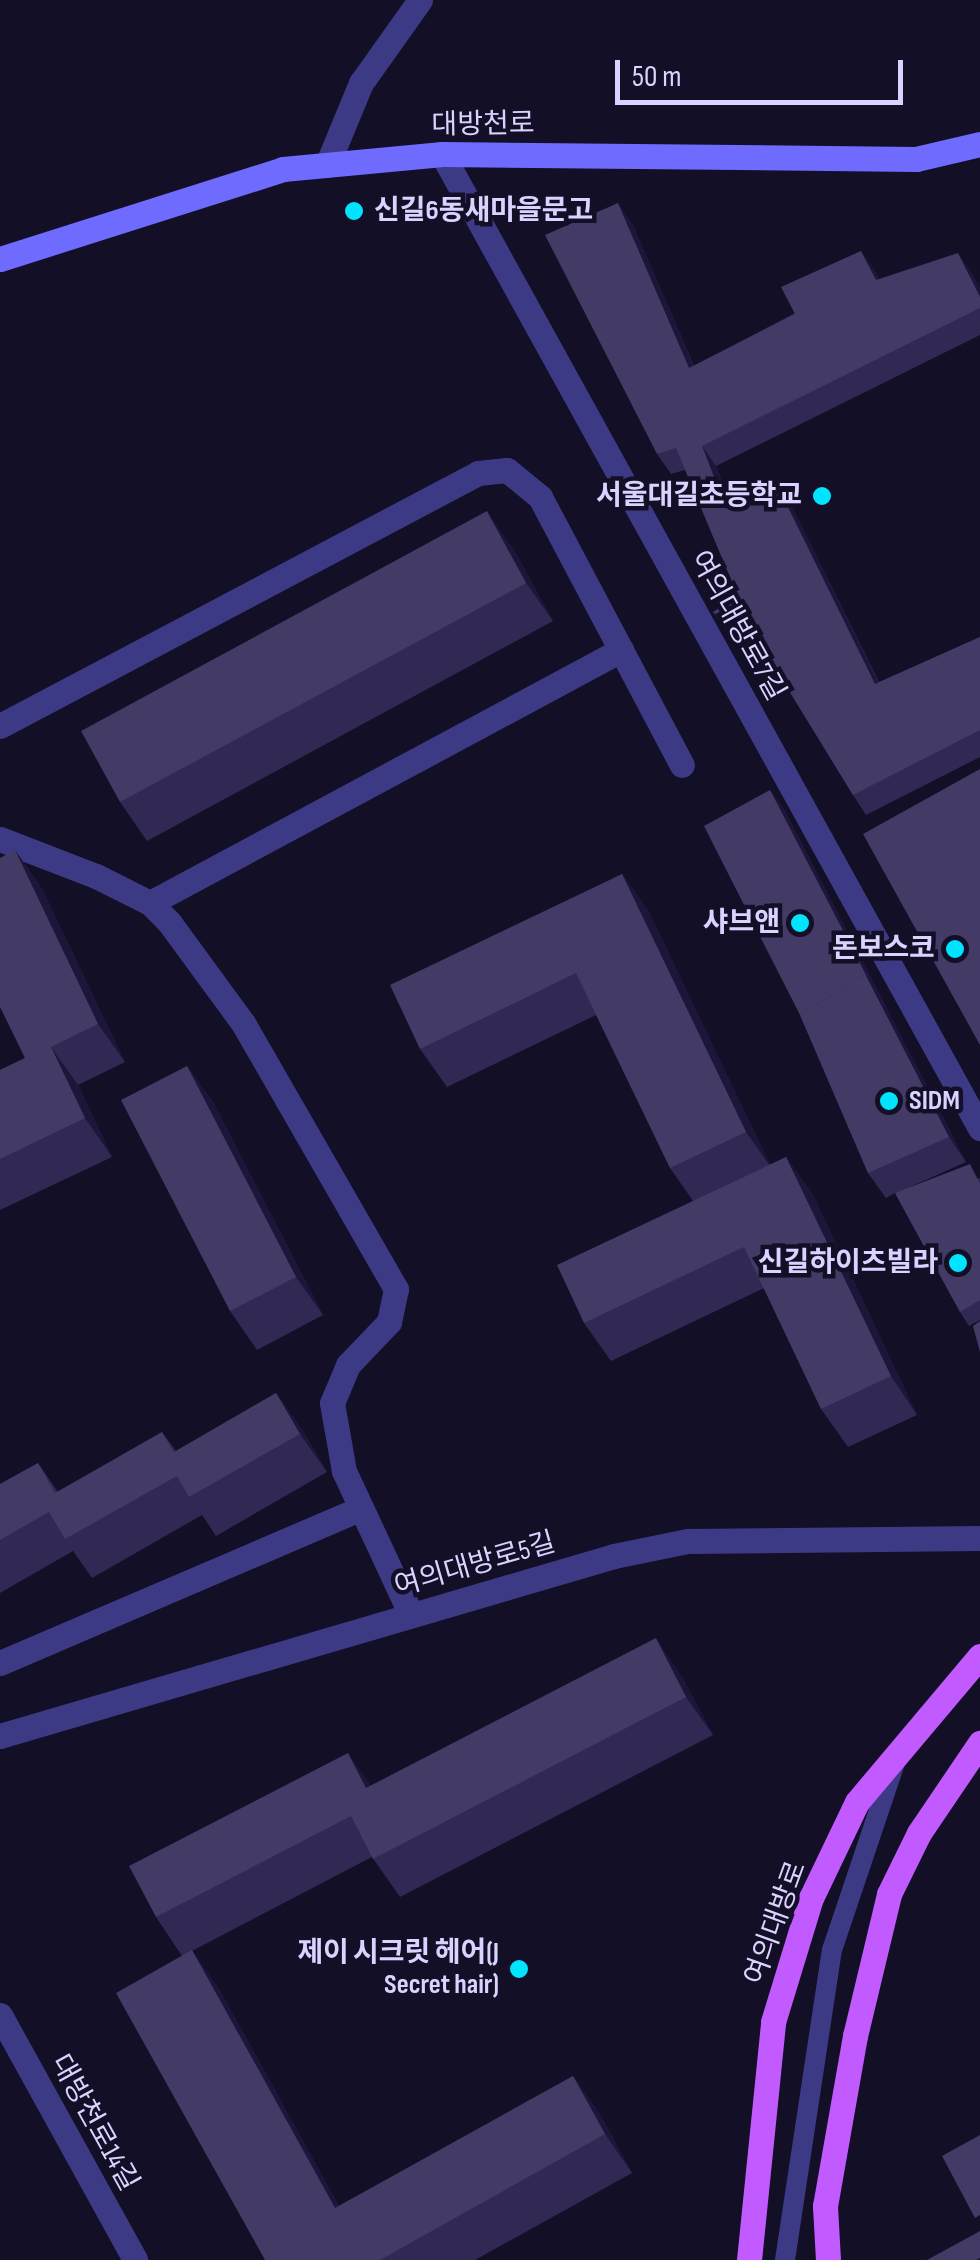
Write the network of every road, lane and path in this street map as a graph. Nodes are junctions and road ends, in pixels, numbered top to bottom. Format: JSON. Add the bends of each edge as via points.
{"nodes":[{"id":1,"x":420,"y":0,"type":"edge"},
{"id":2,"x":980,"y":144,"type":"edge"},
{"id":3,"x":442,"y":154,"type":"junction"},
{"id":4,"x":326,"y":165,"type":"junction"},
{"id":5,"x":0,"y":259,"type":"edge"},
{"id":6,"x":621,"y":650,"type":"junction"},
{"id":7,"x":0,"y":726,"type":"edge"},
{"id":8,"x":682,"y":765,"type":"dead end"},
{"id":9,"x":0,"y":839,"type":"edge"},
{"id":10,"x":150,"y":903,"type":"junction"},
{"id":11,"x":980,"y":1128,"type":"edge"},
{"id":12,"x":362,"y":1508,"type":"junction"},
{"id":13,"x":980,"y":1538,"type":"edge"},
{"id":14,"x":411,"y":1615,"type":"junction"},
{"id":15,"x":980,"y":1656,"type":"edge"},
{"id":16,"x":0,"y":1663,"type":"edge"},
{"id":17,"x":0,"y":1736,"type":"edge"},
{"id":18,"x":902,"y":1742,"type":"junction"},
{"id":19,"x":980,"y":1743,"type":"edge"},
{"id":20,"x":0,"y":2015,"type":"edge"},
{"id":21,"x":824,"y":2222,"type":"junction"},
{"id":22,"x":135,"y":2260,"type":"edge"},
{"id":23,"x":749,"y":2260,"type":"edge"},
{"id":24,"x":785,"y":2260,"type":"edge"},
{"id":25,"x":818,"y":2260,"type":"edge"},
{"id":26,"x":828,"y":2260,"type":"edge"}],
"edges":[{"from":1,"to":4,"type":"street","via":[[361,83]]},
{"from":2,"to":3,"type":"main road","name":"대방천로","via":[[916,158]]},
{"from":3,"to":4,"type":"main road","name":"대방천로"},
{"from":3,"to":11,"type":"street","name":"여의대방로7길"},
{"from":4,"to":5,"type":"main road","name":"대방천로","via":[[283,169]]},
{"from":6,"to":7,"type":"street","via":[[540,496],[507,470],[478,473]]},
{"from":6,"to":8,"type":"street"},
{"from":6,"to":10,"type":"street"},
{"from":9,"to":10,"type":"street"},
{"from":10,"to":12,"type":"street","via":[[244,1023],[396,1289],[389,1322],[348,1365],[332,1403],[344,1471]]},
{"from":12,"to":14,"type":"street"},
{"from":12,"to":16,"type":"street"},
{"from":13,"to":14,"type":"street","name":"여의대방로5길","via":[[688,1541]]},
{"from":14,"to":17,"type":"street","name":"여의대방로5길"},
{"from":15,"to":18,"type":"main road","name":"여의대방로"},
{"from":18,"to":23,"type":"main road","name":"여의대방로","via":[[857,1802],[789,1962],[773,2022]]},
{"from":18,"to":24,"type":"lane","via":[[832,1950]]},
{"from":19,"to":21,"type":"main road","via":[[918,1833],[889,1894],[854,2036]]},
{"from":20,"to":22,"type":"street","name":"대방천로14길"},
{"from":21,"to":25,"type":"lane"},
{"from":21,"to":26,"type":"main road"}]}
